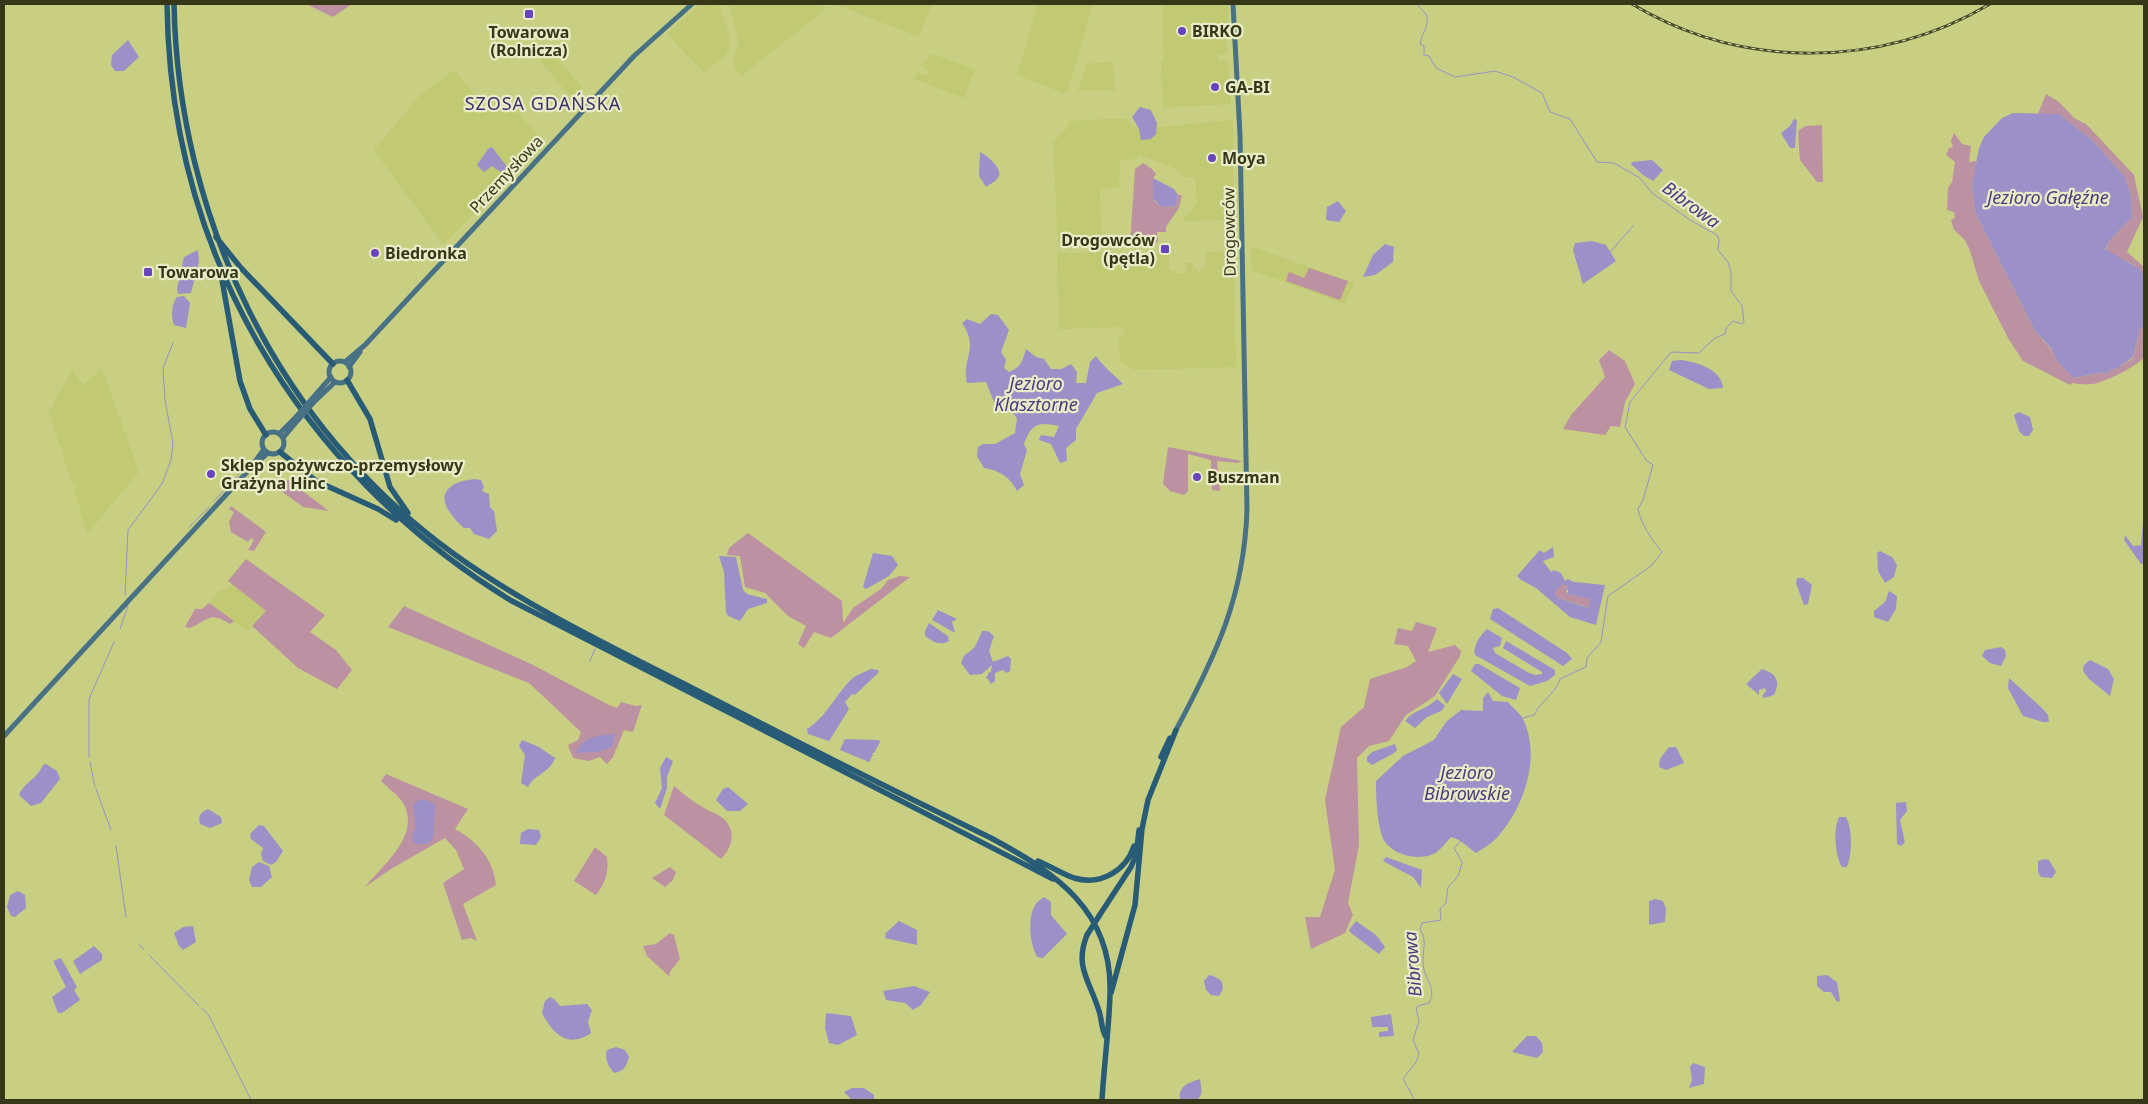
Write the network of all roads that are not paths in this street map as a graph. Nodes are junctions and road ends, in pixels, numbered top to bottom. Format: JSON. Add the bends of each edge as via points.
{"nodes":[{"id":1,"x":167,"y":4,"type":"edge"},
{"id":2,"x":174,"y":4,"type":"edge"},
{"id":3,"x":692,"y":4,"type":"edge"},
{"id":4,"x":1233,"y":4,"type":"edge"},
{"id":5,"x":216,"y":237,"type":"junction"},
{"id":6,"x":222,"y":270,"type":"junction"},
{"id":7,"x":365,"y":345,"type":"junction"},
{"id":8,"x":345,"y":362,"type":"junction"},
{"id":9,"x":333,"y":364,"type":"junction"},
{"id":10,"x":349,"y":367,"type":"junction"},
{"id":11,"x":333,"y":379,"type":"junction"},
{"id":12,"x":347,"y":380,"type":"junction"},
{"id":13,"x":266,"y":435,"type":"junction"},
{"id":14,"x":281,"y":436,"type":"junction"},
{"id":15,"x":266,"y":451,"type":"junction"},
{"id":16,"x":280,"y":452,"type":"junction"},
{"id":17,"x":419,"y":527,"type":"junction"},
{"id":18,"x":416,"y":533,"type":"junction"},
{"id":19,"x":1176,"y":730,"type":"junction"},
{"id":20,"x":4,"y":736,"type":"edge"},
{"id":21,"x":1137,"y":840,"type":"junction"},
{"id":22,"x":1018,"y":852,"type":"junction"},
{"id":23,"x":1063,"y":885,"type":"junction"},
{"id":24,"x":1110,"y":994,"type":"junction"},
{"id":25,"x":1106,"y":1038,"type":"junction"},
{"id":26,"x":1102,"y":1100,"type":"edge"}],
"edges":[{"from":1,"to":6,"type":"main road","via":[[172,81],[184,156],[204,224]]},
{"from":2,"to":5,"type":"main road","via":[[176,56],[185,124],[199,185]]},
{"from":3,"to":7,"type":"main road","name":"Przemysłowa","via":[[634,56]]},
{"from":4,"to":19,"type":"main road","name":"Drogowców","via":[[1240,135],[1246,529],[1238,586],[1221,640]]},
{"from":5,"to":9,"type":"main road","via":[[241,268]]},
{"from":5,"to":17,"type":"main road","via":[[247,310],[298,394],[348,457]]},
{"from":6,"to":13,"type":"main road","via":[[240,381],[250,409]]},
{"from":6,"to":18,"type":"main road","via":[[263,353],[304,414],[364,485]]},
{"from":7,"to":8,"type":"main road","name":"Przemysłowa"},
{"from":7,"to":10,"type":"main road","name":"Przemysłowa"},
{"from":8,"to":9,"type":"main road"},
{"from":8,"to":10,"type":"main road"},
{"from":9,"to":11,"type":"main road","via":[[330,369]]},
{"from":10,"to":12,"type":"main road"},
{"from":11,"to":12,"type":"main road","via":[[341,383]]},
{"from":11,"to":14,"type":"main road","bridge":true},
{"from":12,"to":17,"type":"main road","via":[[370,419],[390,487]]},
{"from":13,"to":14,"type":"main road"},
{"from":13,"to":15,"type":"main road","via":[[262,444]]},
{"from":14,"to":16,"type":"main road","via":[[284,444]]},
{"from":15,"to":16,"type":"main road"},
{"from":15,"to":20,"type":"main road"},
{"from":16,"to":18,"type":"main road","via":[[316,481],[378,509]]},
{"from":17,"to":22,"type":"main road","via":[[491,580],[552,616]]},
{"from":18,"to":23,"type":"main road","via":[[487,586],[540,617]]},
{"from":19,"to":21,"type":"main road","via":[[1164,748],[1150,782]]},
{"from":19,"to":24,"type":"main road","via":[[1148,800],[1142,829],[1136,905]]},
{"from":21,"to":22,"type":"main road","via":[[1119,869],[1093,880],[1067,875]]},
{"from":21,"to":25,"type":"main road","bridge":true,"via":[[1131,867],[1087,935],[1081,957]]},
{"from":22,"to":23,"type":"main road","via":[[1047,870]]},
{"from":23,"to":24,"type":"main road","via":[[1079,900],[1098,930],[1108,962]]},
{"from":24,"to":25,"type":"main road"},
{"from":25,"to":26,"type":"main road"}]}
